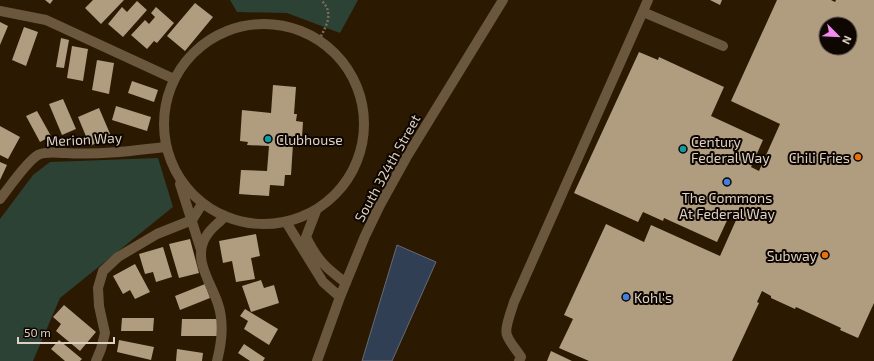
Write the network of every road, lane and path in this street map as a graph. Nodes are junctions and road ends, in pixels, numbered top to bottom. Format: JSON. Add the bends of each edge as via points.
{"nodes":[{"id":1,"x":321,"y":0,"type":"edge"},
{"id":2,"x":503,"y":0,"type":"edge"},
{"id":3,"x":648,"y":0,"type":"edge"},
{"id":4,"x":0,"y":11,"type":"edge"},
{"id":5,"x":644,"y":12,"type":"junction"},
{"id":6,"x":319,"y":40,"type":"junction"},
{"id":7,"x":723,"y":46,"type":"dead end"},
{"id":8,"x":174,"y":79,"type":"junction"},
{"id":9,"x":165,"y":147,"type":"junction"},
{"id":10,"x":178,"y":178,"type":"junction"},
{"id":11,"x":0,"y":199,"type":"edge"},
{"id":12,"x":202,"y":204,"type":"junction"},
{"id":13,"x":316,"y":211,"type":"junction"},
{"id":14,"x":224,"y":217,"type":"junction"},
{"id":15,"x":192,"y":220,"type":"junction"},
{"id":16,"x":286,"y":222,"type":"junction"},
{"id":17,"x":201,"y":250,"type":"junction"},
{"id":18,"x":346,"y":283,"type":"junction"},
{"id":19,"x":340,"y":297,"type":"junction"},
{"id":20,"x":96,"y":361,"type":"edge"},
{"id":21,"x":217,"y":361,"type":"edge"},
{"id":22,"x":317,"y":361,"type":"edge"},
{"id":23,"x":519,"y":361,"type":"edge"}],
"edges":[{"from":1,"to":6,"type":"path","via":[[327,5],[330,14]]},
{"from":2,"to":18,"type":"street","name":"South 324th Street","via":[[392,183],[365,236]]},
{"from":3,"to":5,"type":"street"},
{"from":4,"to":8,"type":"street","via":[[46,20]]},
{"from":5,"to":7,"type":"street"},
{"from":5,"to":23,"type":"street","via":[[514,302],[506,330],[507,336],[521,357]]},
{"from":6,"to":8,"type":"street","via":[[282,25],[259,24],[229,30],[194,52]]},
{"from":6,"to":13,"type":"street","via":[[338,56],[349,71],[359,90],[365,121],[361,150],[353,171],[334,196]]},
{"from":8,"to":9,"type":"street","via":[[164,109]]},
{"from":9,"to":10,"type":"street"},
{"from":9,"to":11,"type":"street","name":"Merion Way","via":[[109,153],[46,153],[29,164]]},
{"from":10,"to":12,"type":"street"},
{"from":10,"to":15,"type":"street"},
{"from":12,"to":14,"type":"street"},
{"from":12,"to":15,"type":"street"},
{"from":13,"to":16,"type":"street"},
{"from":13,"to":18,"type":"street","via":[[306,237],[324,266]]},
{"from":14,"to":16,"type":"street","via":[[257,225]]},
{"from":14,"to":17,"type":"street","via":[[207,234]]},
{"from":15,"to":17,"type":"street"},
{"from":15,"to":20,"type":"street","via":[[157,234],[118,257],[103,271],[98,288],[105,333]]},
{"from":16,"to":19,"type":"street","via":[[322,282]]},
{"from":17,"to":21,"type":"street","via":[[206,277],[218,304],[222,322],[222,338]]},
{"from":18,"to":19,"type":"street","name":"South 324th Street"},
{"from":19,"to":22,"type":"street","name":"South 324th Street"}]}
